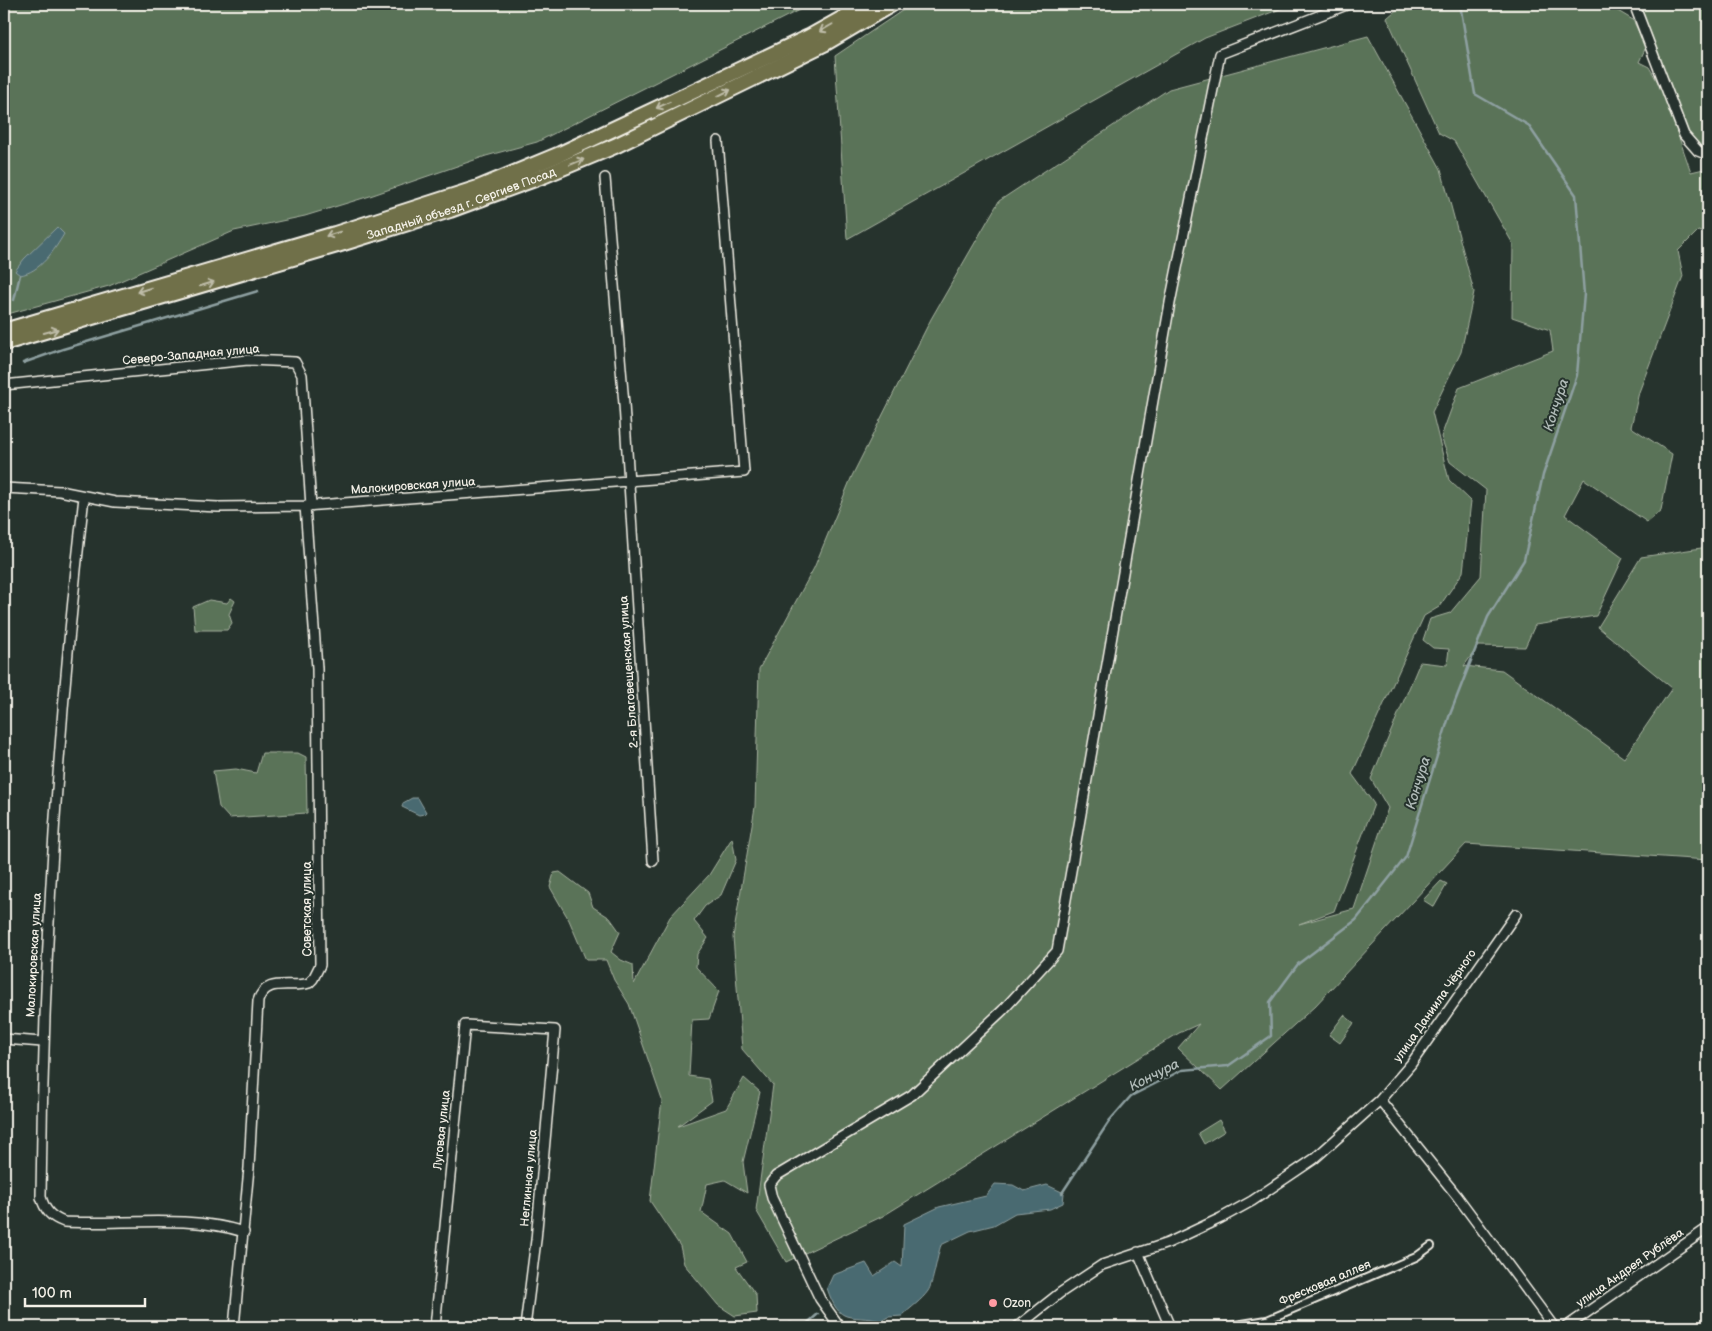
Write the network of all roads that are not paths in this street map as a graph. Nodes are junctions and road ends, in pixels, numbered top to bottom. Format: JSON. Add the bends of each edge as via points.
{"nodes":[{"id":1,"x":868,"y":4,"type":"edge"},
{"id":2,"x":892,"y":4,"type":"edge"},
{"id":3,"x":1350,"y":4,"type":"edge"},
{"id":4,"x":1634,"y":4,"type":"edge"},
{"id":5,"x":718,"y":141,"type":"dead end"},
{"id":6,"x":1708,"y":156,"type":"edge"},
{"id":7,"x":605,"y":178,"type":"dead end"},
{"id":8,"x":4,"y":331,"type":"edge"},
{"id":9,"x":4,"y":343,"type":"edge"},
{"id":10,"x":4,"y":386,"type":"edge"},
{"id":11,"x":628,"y":481,"type":"junction"},
{"id":12,"x":4,"y":488,"type":"edge"},
{"id":13,"x":84,"y":497,"type":"junction"},
{"id":14,"x":308,"y":506,"type":"junction"},
{"id":15,"x":653,"y":861,"type":"dead end"},
{"id":16,"x":1516,"y":914,"type":"dead end"},
{"id":17,"x":555,"y":1030,"type":"joint"},
{"id":18,"x":4,"y":1039,"type":"edge"},
{"id":19,"x":42,"y":1042,"type":"junction"},
{"id":20,"x":1380,"y":1100,"type":"junction"},
{"id":21,"x":1708,"y":1228,"type":"edge"},
{"id":22,"x":244,"y":1232,"type":"junction"},
{"id":23,"x":1431,"y":1246,"type":"dead end"},
{"id":24,"x":1138,"y":1252,"type":"junction"},
{"id":25,"x":234,"y":1327,"type":"edge"},
{"id":26,"x":435,"y":1327,"type":"edge"},
{"id":27,"x":525,"y":1327,"type":"edge"},
{"id":28,"x":840,"y":1327,"type":"edge"},
{"id":29,"x":1017,"y":1327,"type":"edge"},
{"id":30,"x":1170,"y":1327,"type":"edge"},
{"id":31,"x":1223,"y":1327,"type":"edge"},
{"id":32,"x":1554,"y":1327,"type":"edge"},
{"id":33,"x":1566,"y":1327,"type":"edge"}],
"edges":[{"from":1,"to":8,"type":"main road","name":"Западный объезд г. Сергиев Посад","one_way":true,"via":[[809,38],[560,154],[478,188],[335,234]]},
{"from":9,"to":2,"type":"main road","name":"Западный объезд г. Сергиев Посад","one_way":true,"via":[[450,210],[543,176],[615,146],[824,44]]},
{"from":3,"to":28,"type":"street","via":[[1220,54],[1170,303],[1057,952],[1003,1010],[912,1094],[776,1176],[769,1185],[772,1198],[820,1299]]},
{"from":4,"to":6,"type":"street","via":[[1684,135],[1698,151]]},
{"from":5,"to":11,"type":"street","name":"Малокировская улица","via":[[744,472]]},
{"from":7,"to":11,"type":"street","name":"2-я Благовещенская улица"},
{"from":10,"to":14,"type":"street","name":"Северо-Западная улица","via":[[248,360],[295,362],[302,375]]},
{"from":11,"to":14,"type":"street","name":"Малокировская улица"},
{"from":11,"to":15,"type":"street","name":"2-я Благовещенская улица"},
{"from":12,"to":13,"type":"street","name":"Малокировская улица","via":[[60,491]]},
{"from":13,"to":14,"type":"street","name":"Малокировская улица","via":[[115,502],[218,507]]},
{"from":13,"to":19,"type":"street","name":"Малокировская улица","via":[[70,621]]},
{"from":14,"to":22,"type":"street","name":"Советская улица","via":[[317,668],[320,965],[309,983],[271,986],[260,994],[258,1001]]},
{"from":16,"to":20,"type":"street","name":"улица Даниила Чёрного","via":[[1439,1027]]},
{"from":17,"to":26,"type":"street","name":"Луговая улица","via":[[465,1025]]},
{"from":17,"to":27,"type":"street","name":"Неглинная улица"},
{"from":18,"to":19,"type":"street"},
{"from":19,"to":22,"type":"street","name":"Малокировская улица","via":[[40,1198],[50,1216],[64,1222],[218,1225]]},
{"from":20,"to":24,"type":"street","name":"улица Даниила Чёрного","via":[[1314,1159],[1252,1201],[1168,1243]]},
{"from":20,"to":32,"type":"street","via":[[1458,1196]]},
{"from":21,"to":33,"type":"street","name":"улица Андрея Рублёва"},
{"from":22,"to":25,"type":"street","name":"Советская улица"},
{"from":23,"to":31,"type":"street","name":"Фресковая аллея","via":[[1416,1257],[1267,1320]]},
{"from":24,"to":29,"type":"street","name":"улица Даниила Чёрного","via":[[1087,1274]]},
{"from":24,"to":30,"type":"street"}]}
